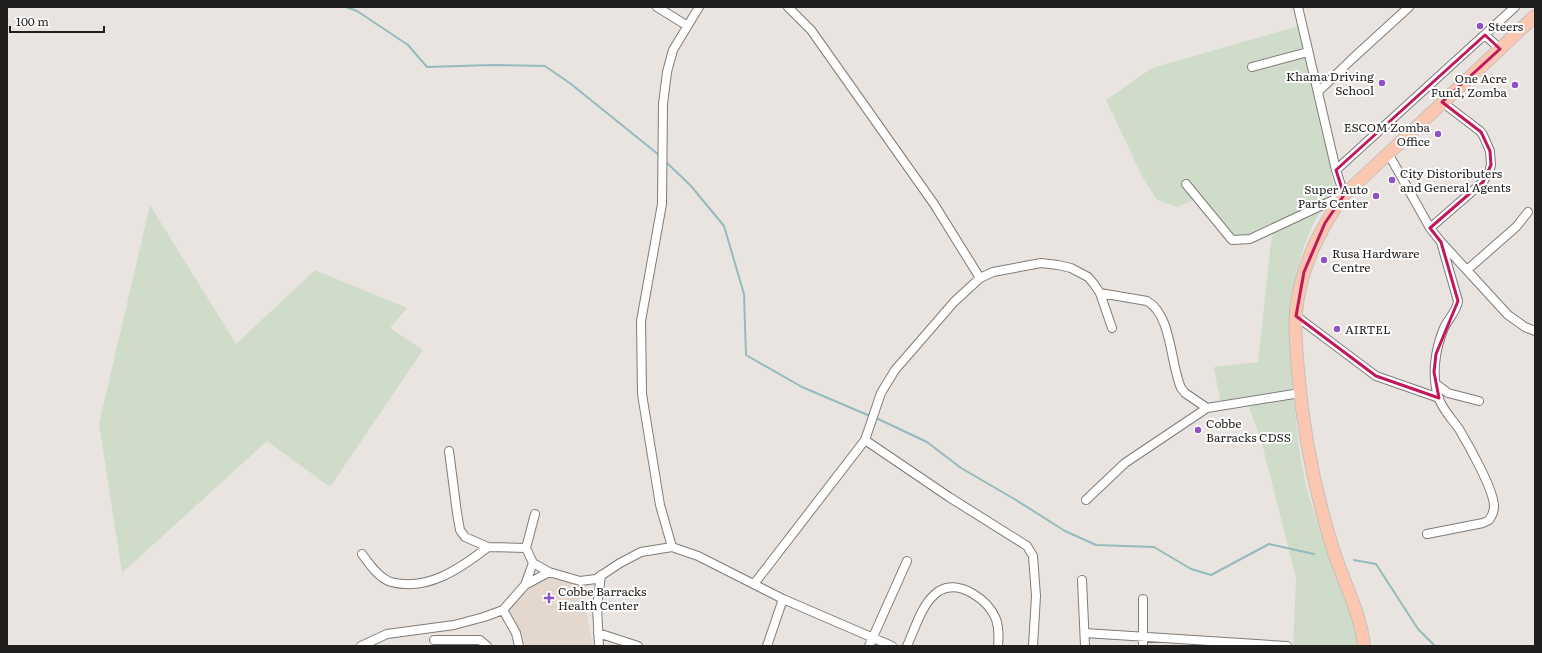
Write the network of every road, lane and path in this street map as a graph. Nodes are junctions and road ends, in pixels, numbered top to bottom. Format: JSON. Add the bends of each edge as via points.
{"nodes":[{"id":1,"x":657,"y":7,"type":"edge"},
{"id":2,"x":699,"y":7,"type":"edge"},
{"id":3,"x":788,"y":7,"type":"edge"},
{"id":4,"x":1298,"y":7,"type":"edge"},
{"id":5,"x":1410,"y":7,"type":"edge"},
{"id":6,"x":1515,"y":7,"type":"edge"},
{"id":7,"x":1535,"y":16,"type":"edge"},
{"id":8,"x":686,"y":25,"type":"junction"},
{"id":9,"x":1485,"y":35,"type":"junction"},
{"id":10,"x":1500,"y":49,"type":"junction"},
{"id":11,"x":1308,"y":52,"type":"junction"},
{"id":12,"x":1252,"y":67,"type":"dead end"},
{"id":13,"x":1318,"y":92,"type":"junction"},
{"id":14,"x":1442,"y":102,"type":"junction"},
{"id":15,"x":1388,"y":153,"type":"junction"},
{"id":16,"x":1336,"y":170,"type":"junction"},
{"id":17,"x":1186,"y":184,"type":"dead end"},
{"id":18,"x":1344,"y":195,"type":"junction"},
{"id":19,"x":1528,"y":212,"type":"dead end"},
{"id":20,"x":1430,"y":228,"type":"junction"},
{"id":21,"x":1441,"y":242,"type":"junction"},
{"id":22,"x":1467,"y":270,"type":"junction"},
{"id":23,"x":980,"y":278,"type":"junction"},
{"id":24,"x":1100,"y":293,"type":"junction"},
{"id":25,"x":1296,"y":316,"type":"junction"},
{"id":26,"x":1112,"y":328,"type":"dead end"},
{"id":27,"x":1535,"y":331,"type":"edge"},
{"id":28,"x":1436,"y":384,"type":"junction"},
{"id":29,"x":1446,"y":392,"type":"junction"},
{"id":30,"x":1300,"y":393,"type":"junction"},
{"id":31,"x":1438,"y":397,"type":"junction"},
{"id":32,"x":1478,"y":401,"type":"dead end"},
{"id":33,"x":1207,"y":408,"type":"junction"},
{"id":34,"x":865,"y":440,"type":"junction"},
{"id":35,"x":449,"y":452,"type":"dead end"},
{"id":36,"x":1086,"y":500,"type":"dead end"},
{"id":37,"x":535,"y":514,"type":"dead end"},
{"id":38,"x":1427,"y":534,"type":"dead end"},
{"id":39,"x":672,"y":547,"type":"junction"},
{"id":40,"x":488,"y":548,"type":"junction"},
{"id":41,"x":526,"y":548,"type":"junction"},
{"id":42,"x":362,"y":554,"type":"dead end"},
{"id":43,"x":907,"y":561,"type":"dead end"},
{"id":44,"x":533,"y":563,"type":"junction"},
{"id":45,"x":549,"y":572,"type":"junction"},
{"id":46,"x":601,"y":575,"type":"junction"},
{"id":47,"x":1082,"y":580,"type":"dead end"},
{"id":48,"x":754,"y":584,"type":"junction"},
{"id":49,"x":525,"y":585,"type":"junction"},
{"id":50,"x":783,"y":598,"type":"junction"},
{"id":51,"x":1143,"y":599,"type":"dead end"},
{"id":52,"x":502,"y":610,"type":"junction"},
{"id":53,"x":434,"y":629,"type":"junction"},
{"id":54,"x":598,"y":633,"type":"junction"},
{"id":55,"x":1085,"y":633,"type":"junction"},
{"id":56,"x":1142,"y":636,"type":"junction"},
{"id":57,"x":874,"y":638,"type":"junction"},
{"id":58,"x":434,"y":643,"type":"edge"},
{"id":59,"x":361,"y":646,"type":"edge"},
{"id":60,"x":487,"y":646,"type":"edge"},
{"id":61,"x":519,"y":646,"type":"edge"},
{"id":62,"x":599,"y":646,"type":"edge"},
{"id":63,"x":638,"y":646,"type":"edge"},
{"id":64,"x":767,"y":646,"type":"edge"},
{"id":65,"x":868,"y":646,"type":"edge"},
{"id":66,"x":892,"y":646,"type":"edge"},
{"id":67,"x":907,"y":646,"type":"edge"},
{"id":68,"x":998,"y":646,"type":"edge"},
{"id":69,"x":1034,"y":646,"type":"edge"},
{"id":70,"x":1085,"y":646,"type":"edge"},
{"id":71,"x":1143,"y":646,"type":"edge"},
{"id":72,"x":1287,"y":646,"type":"edge"},
{"id":73,"x":1364,"y":646,"type":"edge"}],
"edges":[{"from":1,"to":8,"type":"street"},
{"from":2,"to":8,"type":"street"},
{"from":3,"to":23,"type":"street","via":[[811,30],[934,204]]},
{"from":4,"to":11,"type":"street"},
{"from":5,"to":13,"type":"street"},
{"from":6,"to":9,"type":"street"},
{"from":7,"to":10,"type":"highway"},
{"from":8,"to":39,"type":"street","via":[[673,50],[667,72],[663,104],[662,204],[641,321],[642,394],[660,505]]},
{"from":9,"to":10,"type":"street"},
{"from":9,"to":16,"type":"street"},
{"from":10,"to":14,"type":"highway"},
{"from":11,"to":12,"type":"street"},
{"from":11,"to":13,"type":"street"},
{"from":13,"to":16,"type":"street"},
{"from":14,"to":15,"type":"highway"},
{"from":14,"to":20,"type":"street","via":[[1481,132],[1490,151],[1491,165],[1483,182]]},
{"from":15,"to":18,"type":"highway"},
{"from":15,"to":20,"type":"street"},
{"from":16,"to":18,"type":"street"},
{"from":17,"to":18,"type":"street","via":[[1232,240],[1250,239]]},
{"from":18,"to":25,"type":"highway","via":[[1313,247],[1300,286]]},
{"from":19,"to":22,"type":"street","via":[[1516,227]]},
{"from":20,"to":21,"type":"street"},
{"from":21,"to":22,"type":"street"},
{"from":21,"to":28,"type":"street","via":[[1458,301],[1440,340],[1434,372]]},
{"from":22,"to":27,"type":"street","via":[[1508,314]]},
{"from":23,"to":24,"type":"street","via":[[993,272],[1041,263],[1058,265],[1071,268],[1088,277]]},
{"from":23,"to":34,"type":"street","via":[[954,302],[895,370],[881,393]]},
{"from":24,"to":26,"type":"street"},
{"from":24,"to":33,"type":"street","via":[[1152,304],[1163,320],[1181,388]]},
{"from":25,"to":30,"type":"highway"},
{"from":25,"to":31,"type":"street","via":[[1376,376]]},
{"from":28,"to":29,"type":"street"},
{"from":28,"to":31,"type":"street"},
{"from":29,"to":31,"type":"street"},
{"from":29,"to":32,"type":"street"},
{"from":30,"to":33,"type":"street"},
{"from":30,"to":73,"type":"highway","via":[[1307,450],[1320,507],[1338,564],[1357,610]]},
{"from":31,"to":38,"type":"street","via":[[1471,451],[1489,489],[1494,507],[1489,520],[1483,523]]},
{"from":33,"to":36,"type":"street","via":[[1125,463]]},
{"from":34,"to":48,"type":"street"},
{"from":34,"to":69,"type":"street","via":[[1027,546],[1034,556]]},
{"from":35,"to":40,"type":"street","via":[[460,530],[465,537]]},
{"from":37,"to":41,"type":"street"},
{"from":39,"to":46,"type":"street","via":[[641,552]]},
{"from":39,"to":48,"type":"street","via":[[698,556]]},
{"from":40,"to":41,"type":"street"},
{"from":40,"to":42,"type":"street","via":[[450,573],[430,580],[408,583],[390,581],[371,567]]},
{"from":41,"to":44,"type":"street"},
{"from":43,"to":57,"type":"street"},
{"from":44,"to":45,"type":"street"},
{"from":44,"to":49,"type":"street"},
{"from":45,"to":46,"type":"street","via":[[580,581],[596,579]]},
{"from":45,"to":49,"type":"street"},
{"from":46,"to":54,"type":"street","via":[[597,607]]},
{"from":47,"to":55,"type":"street"},
{"from":48,"to":50,"type":"street"},
{"from":49,"to":52,"type":"street"},
{"from":50,"to":57,"type":"street"},
{"from":50,"to":64,"type":"street"},
{"from":51,"to":56,"type":"street"},
{"from":52,"to":53,"type":"street","via":[[484,618]]},
{"from":52,"to":61,"type":"street","via":[[516,633]]},
{"from":53,"to":58,"type":"street"},
{"from":53,"to":59,"type":"street","via":[[388,634]]},
{"from":54,"to":62,"type":"street"},
{"from":54,"to":63,"type":"street"},
{"from":55,"to":56,"type":"street"},
{"from":55,"to":70,"type":"street"},
{"from":56,"to":71,"type":"street"},
{"from":56,"to":72,"type":"street"},
{"from":57,"to":65,"type":"street"},
{"from":57,"to":66,"type":"street"},
{"from":58,"to":60,"type":"street","via":[[480,640]]},
{"from":67,"to":68,"type":"street","via":[[928,602],[940,591],[952,587],[984,600],[999,630]]}]}
